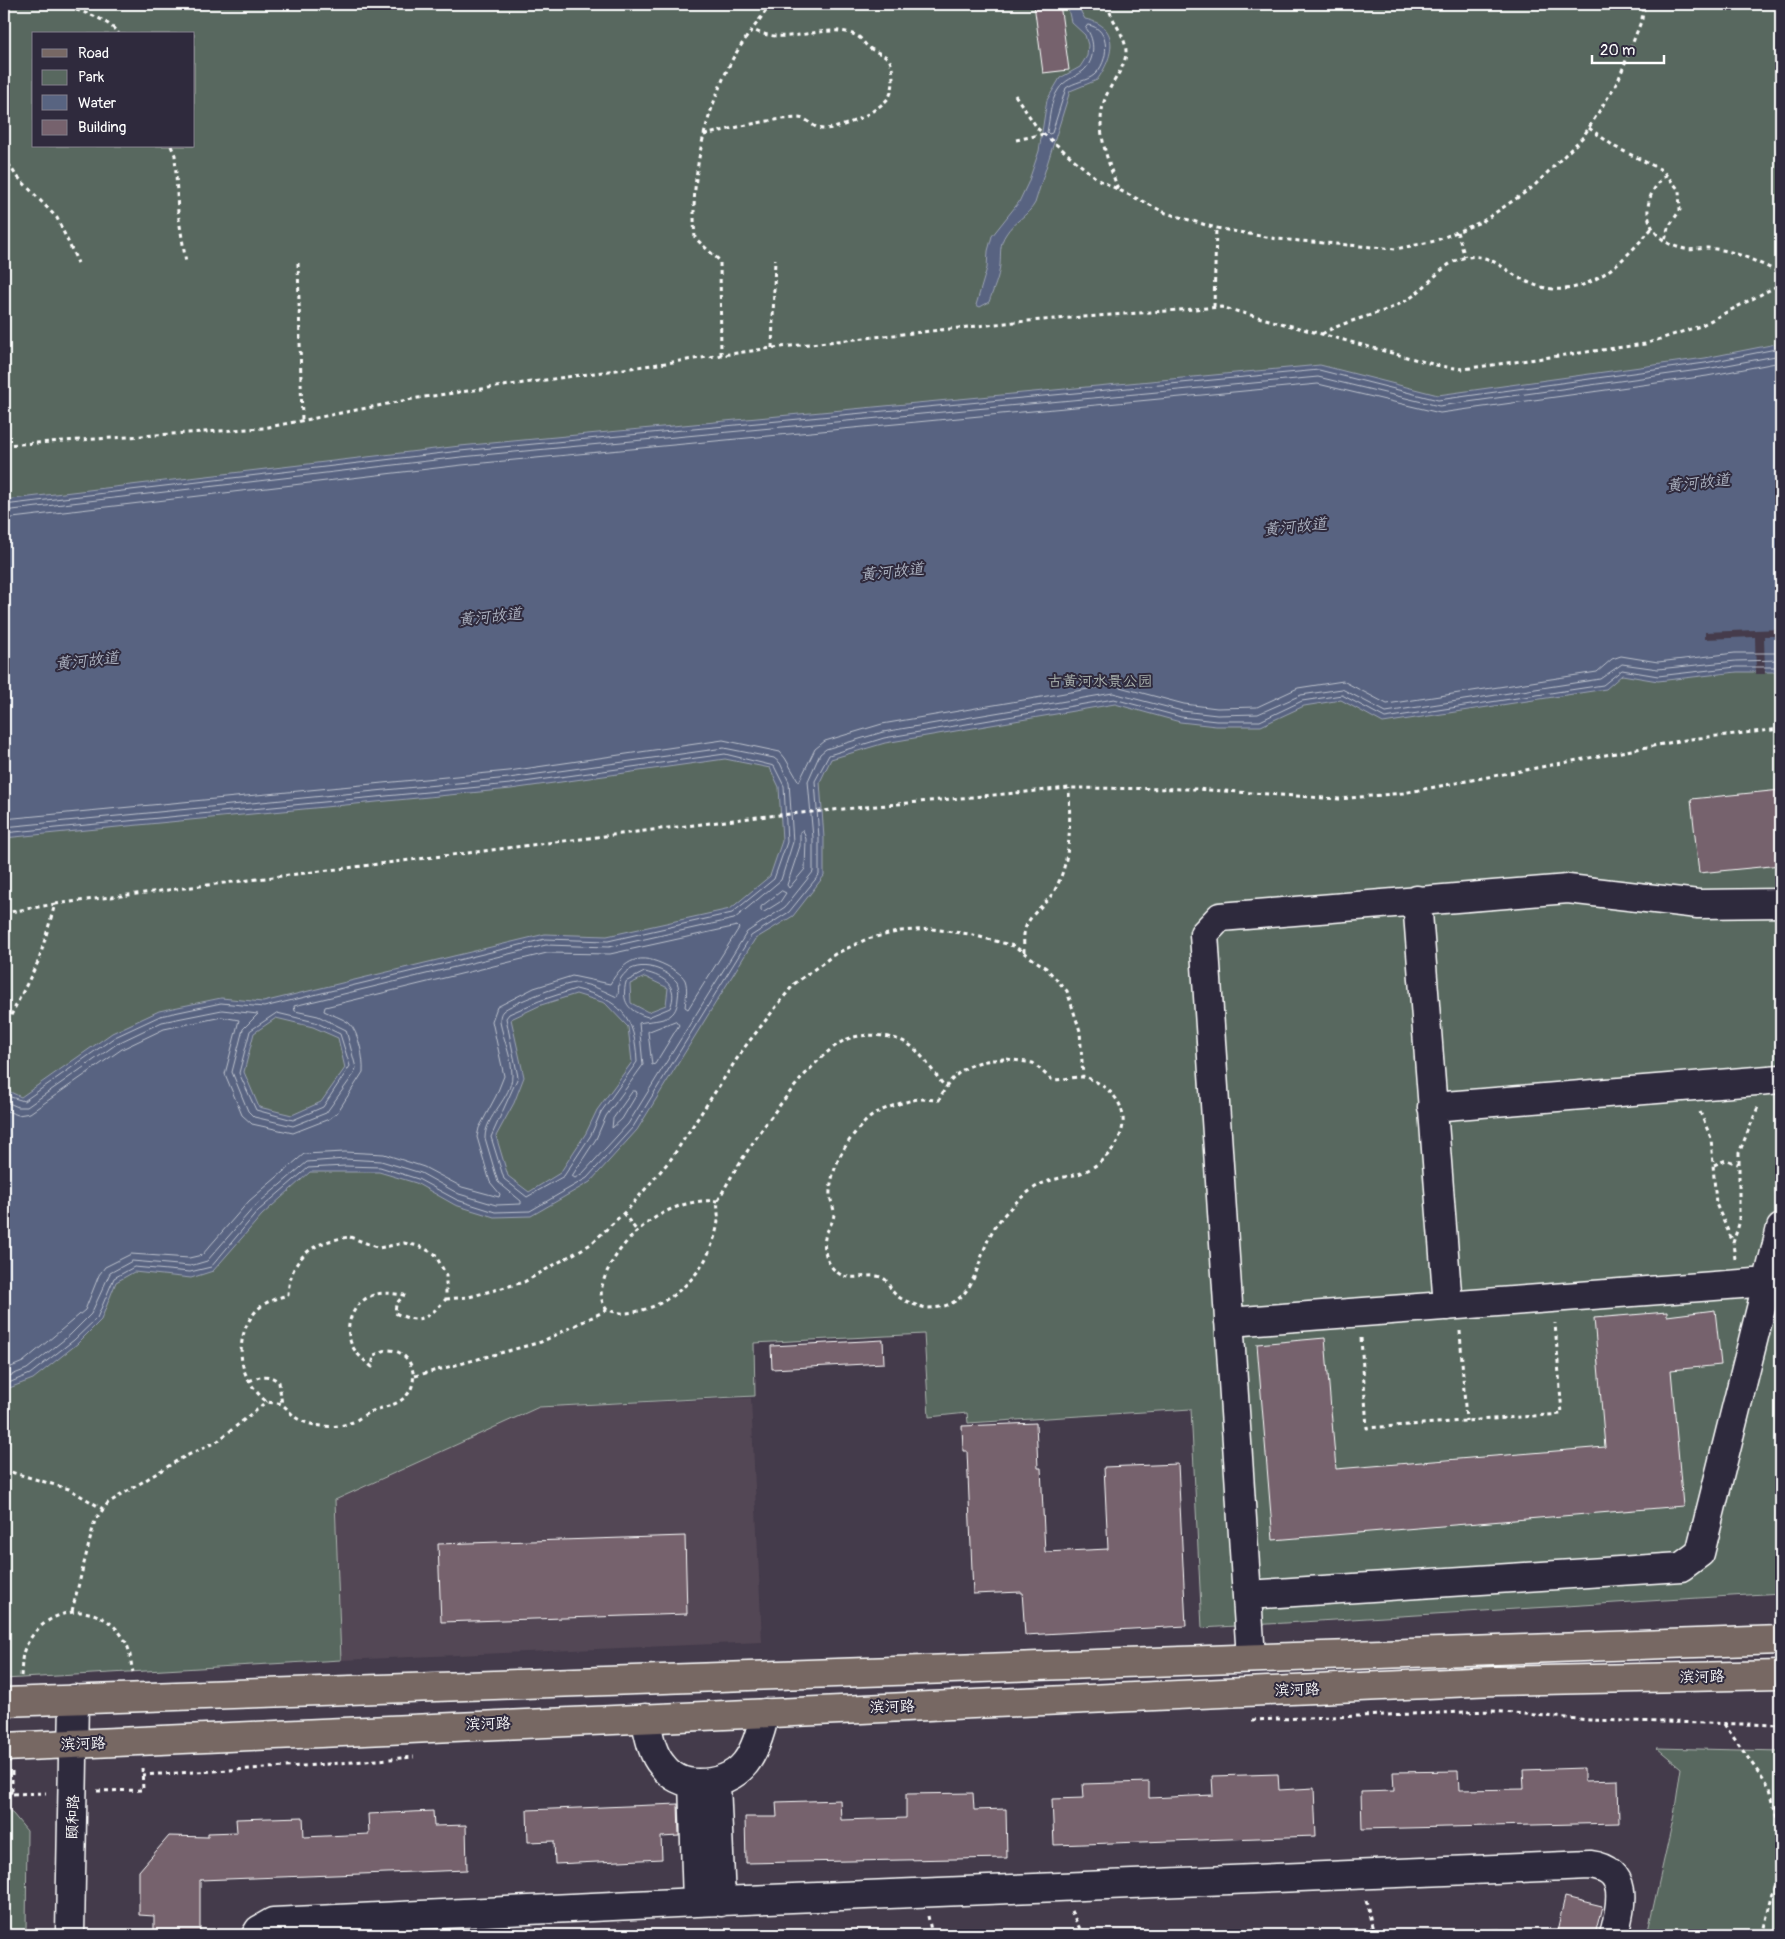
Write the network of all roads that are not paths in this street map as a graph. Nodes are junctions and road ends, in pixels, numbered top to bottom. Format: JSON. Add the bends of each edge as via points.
{"nodes":[{"id":1,"x":1416,"y":900,"type":"junction"},
{"id":2,"x":1781,"y":903,"type":"edge"},
{"id":3,"x":1775,"y":1080,"type":"edge"},
{"id":4,"x":1432,"y":1107,"type":"junction"},
{"id":5,"x":1781,"y":1228,"type":"edge"},
{"id":6,"x":1768,"y":1282,"type":"junction"},
{"id":7,"x":1453,"y":1305,"type":"junction"},
{"id":8,"x":1229,"y":1322,"type":"junction"},
{"id":9,"x":1247,"y":1595,"type":"junction"},
{"id":10,"x":1781,"y":1640,"type":"edge"},
{"id":11,"x":1251,"y":1658,"type":"junction"},
{"id":12,"x":1781,"y":1675,"type":"edge"},
{"id":13,"x":1411,"y":1685,"type":"junction"},
{"id":14,"x":11,"y":1693,"type":"edge"},
{"id":15,"x":1781,"y":1693,"type":"edge"},
{"id":16,"x":74,"y":1699,"type":"junction"},
{"id":17,"x":765,"y":1713,"type":"junction"},
{"id":18,"x":645,"y":1718,"type":"junction"},
{"id":19,"x":75,"y":1745,"type":"junction"},
{"id":20,"x":4,"y":1747,"type":"edge"},
{"id":21,"x":704,"y":1783,"type":"junction"},
{"id":22,"x":709,"y":1902,"type":"junction"},
{"id":23,"x":70,"y":1935,"type":"edge"},
{"id":24,"x":256,"y":1935,"type":"edge"},
{"id":25,"x":1614,"y":1935,"type":"edge"}],
"edges":[{"from":1,"to":2,"type":"street","via":[[1568,889],[1698,904]]},
{"from":1,"to":4,"type":"street"},
{"from":1,"to":8,"type":"street","via":[[1220,917],[1204,934]]},
{"from":3,"to":4,"type":"street"},
{"from":4,"to":7,"type":"street"},
{"from":5,"to":6,"type":"street"},
{"from":6,"to":7,"type":"street"},
{"from":6,"to":9,"type":"street","via":[[1700,1552],[1681,1567]]},
{"from":7,"to":8,"type":"street"},
{"from":8,"to":9,"type":"street"},
{"from":9,"to":11,"type":"street"},
{"from":10,"to":11,"type":"main road"},
{"from":11,"to":16,"type":"main road"},
{"from":12,"to":13,"type":"main road","name":"滨河路"},
{"from":13,"to":15,"type":"main road","via":[[1675,1688]]},
{"from":13,"to":17,"type":"main road","name":"滨河路"},
{"from":14,"to":16,"type":"main road"},
{"from":16,"to":19,"type":"street","name":"颐和路"},
{"from":17,"to":18,"type":"main road","name":"滨河路"},
{"from":17,"to":21,"type":"street","via":[[752,1755],[742,1768]]},
{"from":18,"to":19,"type":"main road","name":"滨河路"},
{"from":18,"to":21,"type":"street","via":[[652,1748],[661,1764],[674,1778]]},
{"from":19,"to":20,"type":"main road","name":"滨河路"},
{"from":19,"to":23,"type":"street","name":"颐和路"},
{"from":21,"to":22,"type":"street"},
{"from":22,"to":24,"type":"street","via":[[272,1922]]},
{"from":22,"to":25,"type":"street","via":[[1590,1865],[1610,1871],[1618,1882],[1621,1895]]}]}
